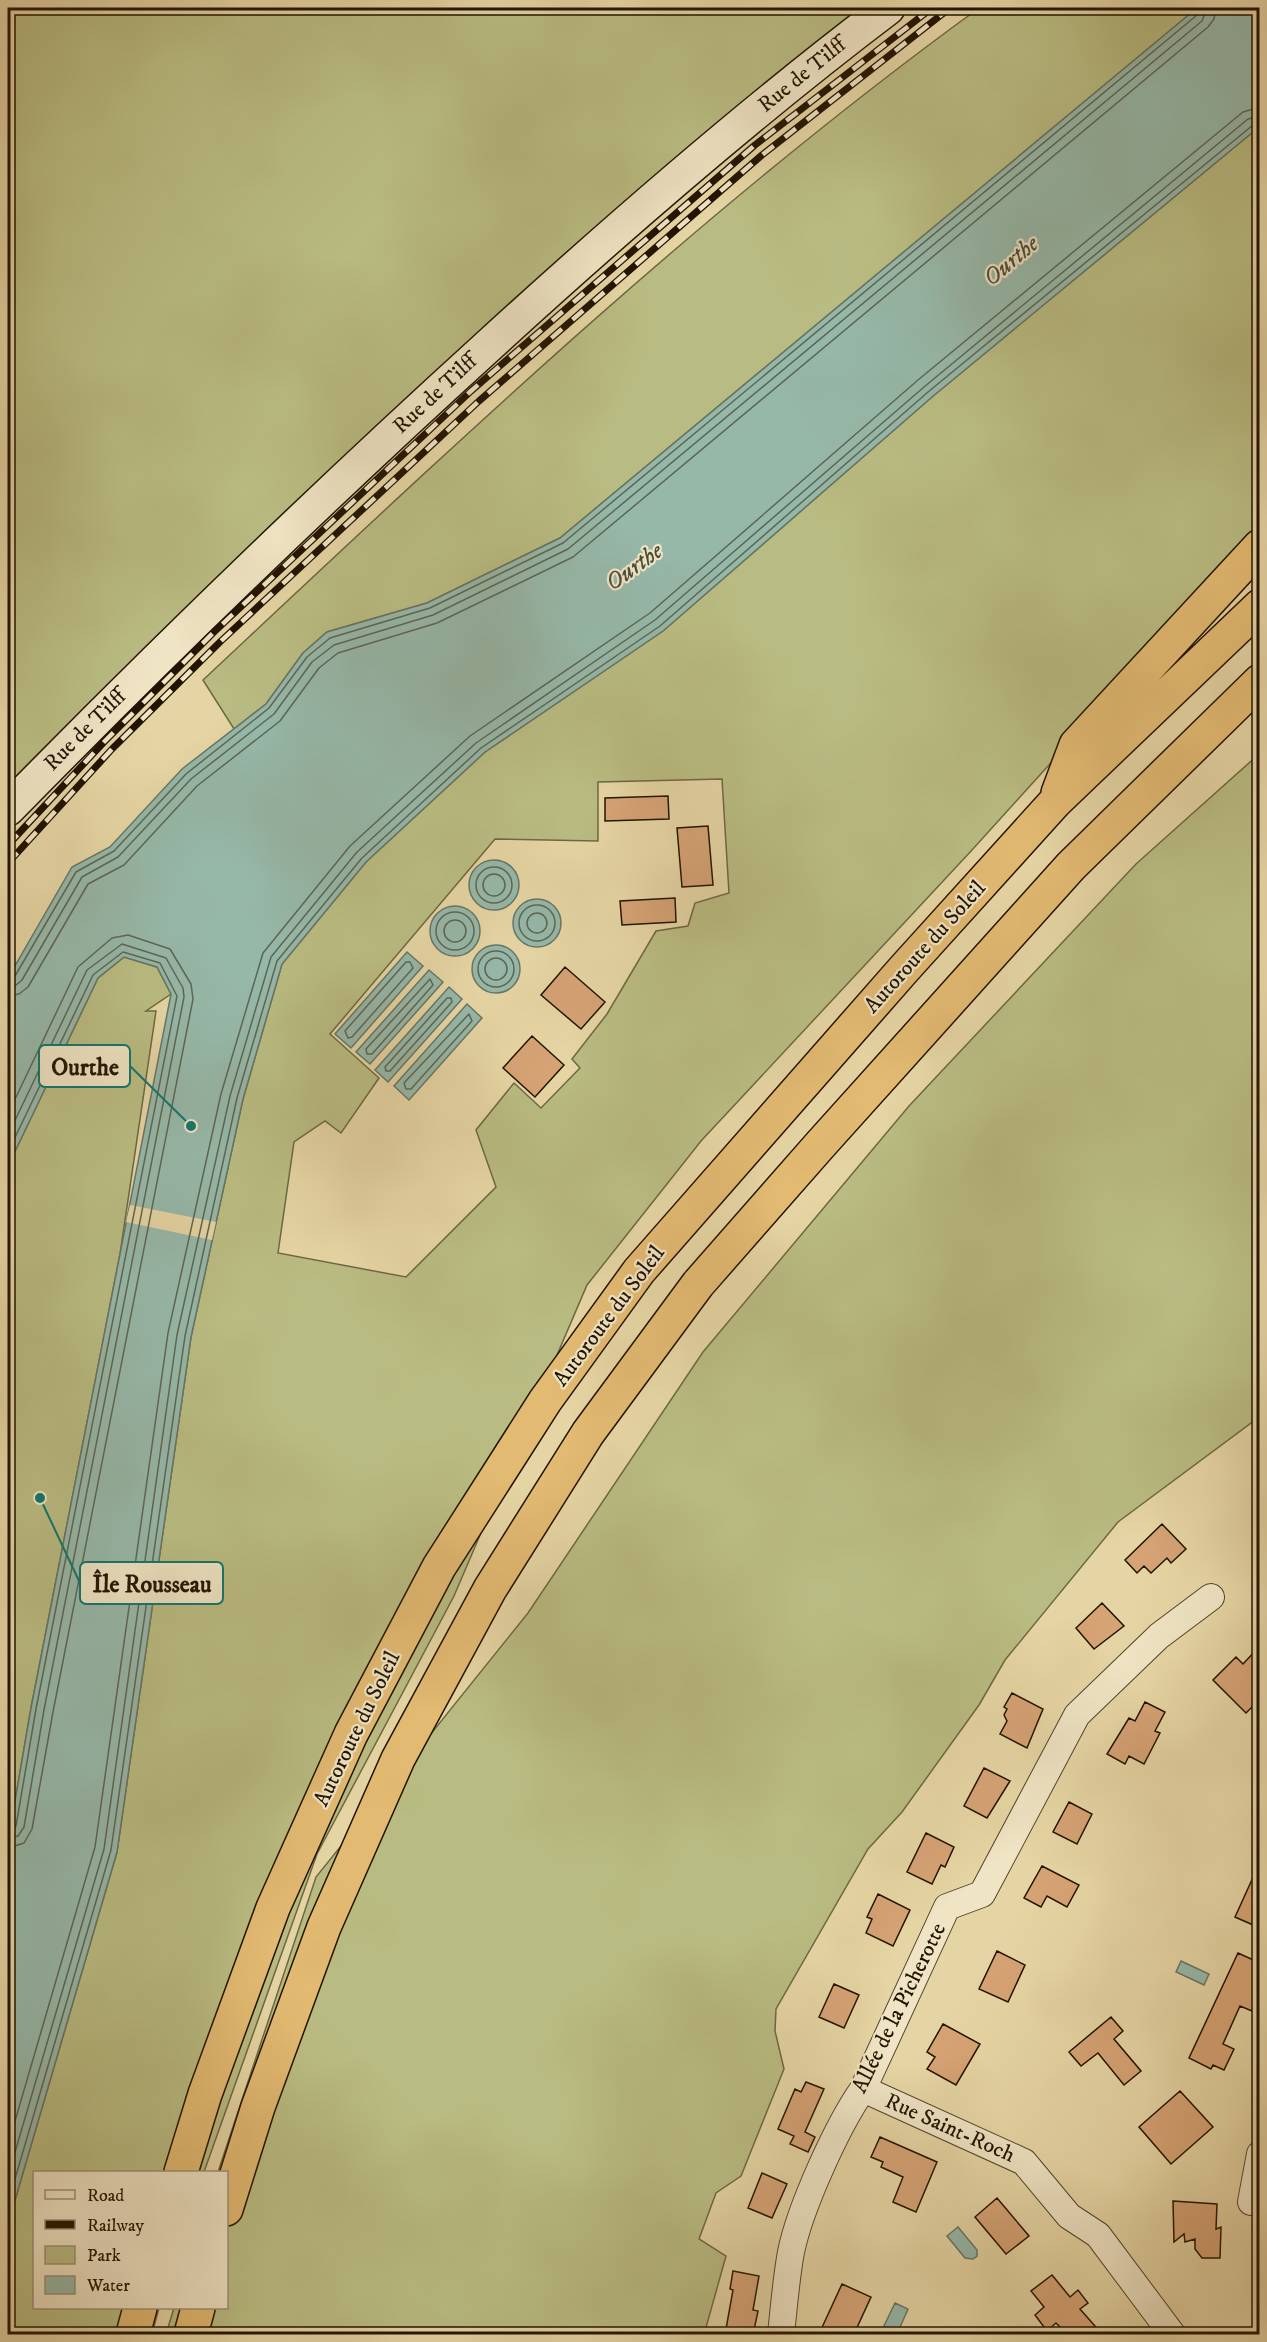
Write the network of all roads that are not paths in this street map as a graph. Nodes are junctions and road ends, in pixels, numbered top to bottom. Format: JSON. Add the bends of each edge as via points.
{"nodes":[{"id":1,"x":888,"y":8,"type":"edge"},
{"id":2,"x":1260,"y":546,"type":"edge"},
{"id":3,"x":1260,"y":606,"type":"edge"},
{"id":4,"x":1260,"y":681,"type":"edge"},
{"id":5,"x":1056,"y":801,"type":"junction"},
{"id":6,"x":8,"y":809,"type":"edge"},
{"id":7,"x":1211,"y":1597,"type":"dead end"},
{"id":8,"x":863,"y":2089,"type":"junction"},
{"id":9,"x":1260,"y":2154,"type":"edge"},
{"id":10,"x":181,"y":2171,"type":"edge"},
{"id":11,"x":1251,"y":2202,"type":"dead end"},
{"id":12,"x":228,"y":2203,"type":"edge"},
{"id":13,"x":139,"y":2309,"type":"edge"},
{"id":14,"x":197,"y":2309,"type":"edge"},
{"id":15,"x":133,"y":2334,"type":"edge"},
{"id":16,"x":190,"y":2334,"type":"edge"},
{"id":17,"x":781,"y":2334,"type":"edge"},
{"id":18,"x":1172,"y":2334,"type":"edge"}],
"edges":[{"from":1,"to":6,"type":"main road","name":"Rue de Tilff","via":[[804,71],[612,234],[409,418],[148,665]]},
{"from":2,"to":5,"type":"highway","via":[[1076,745]]},
{"from":3,"to":5,"type":"highway","name":"Autoroute du Soleil"},
{"from":4,"to":12,"type":"highway","via":[[1071,866],[820,1145],[698,1284],[588,1433],[490,1589],[398,1759],[324,1927]]},
{"from":5,"to":10,"type":"highway","name":"Autoroute du Soleil","via":[[639,1271],[545,1401],[451,1547],[351,1734],[273,1908]]},
{"from":7,"to":8,"type":"street","name":"Allée de la Picherotte","via":[[1159,1636],[1077,1715],[982,1894],[947,1907]]},
{"from":8,"to":17,"type":"street","name":"Allée de la Picherotte","via":[[848,2111],[800,2219],[791,2252]]},
{"from":8,"to":18,"type":"street","name":"Rue Saint-Roch","via":[[1024,2162],[1069,2216],[1098,2235]]},
{"from":9,"to":11,"type":"street"},
{"from":13,"to":15,"type":"highway"},
{"from":14,"to":16,"type":"highway"}]}
